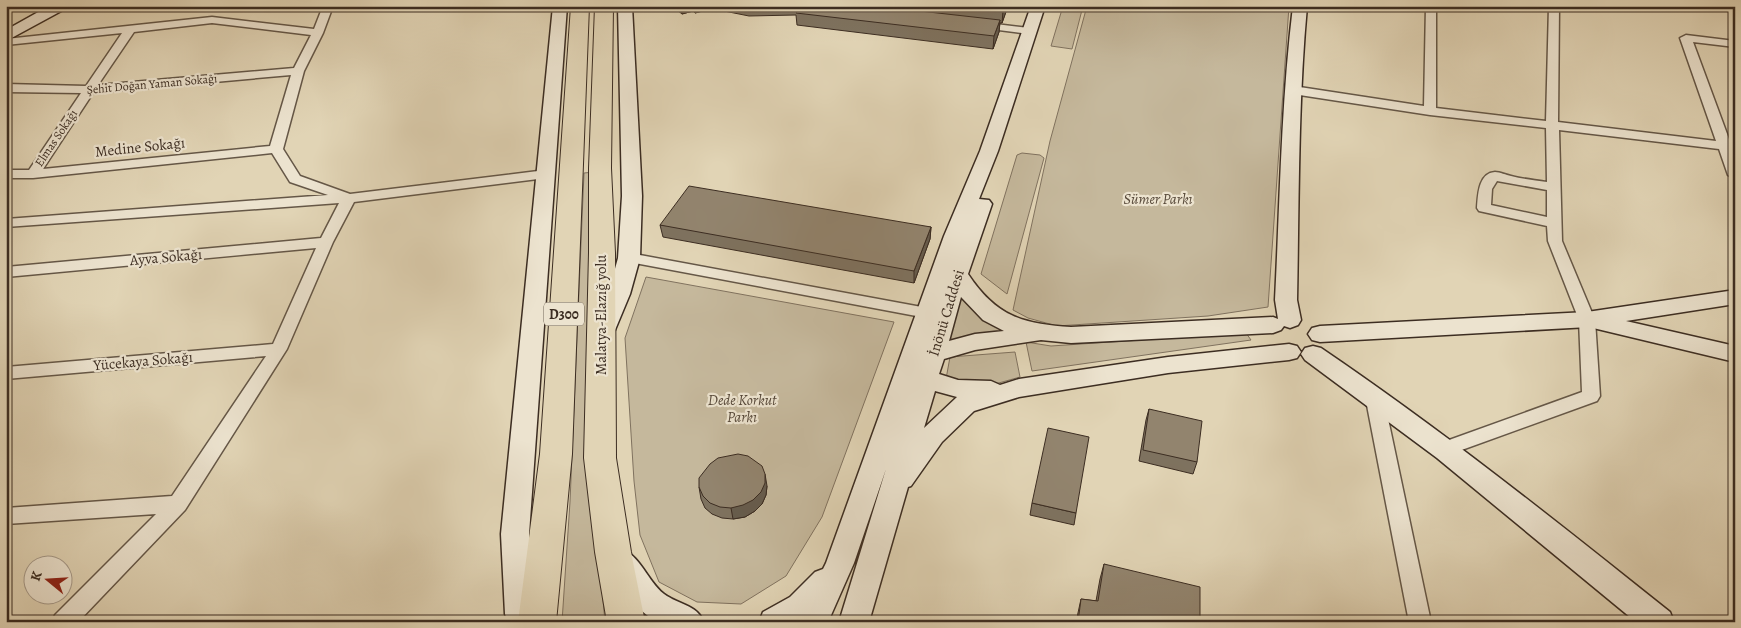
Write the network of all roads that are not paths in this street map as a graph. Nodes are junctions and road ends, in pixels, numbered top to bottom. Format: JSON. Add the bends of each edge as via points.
{"nodes":[{"id":1,"x":19,"y":6,"type":"edge"},
{"id":2,"x":60,"y":6,"type":"edge"},
{"id":3,"x":328,"y":6,"type":"edge"},
{"id":4,"x":560,"y":6,"type":"edge"},
{"id":5,"x":580,"y":6,"type":"edge"},
{"id":6,"x":604,"y":6,"type":"edge"},
{"id":7,"x":625,"y":6,"type":"edge"},
{"id":8,"x":1038,"y":6,"type":"edge"},
{"id":9,"x":1046,"y":6,"type":"edge"},
{"id":10,"x":1300,"y":6,"type":"edge"},
{"id":11,"x":1431,"y":6,"type":"edge"},
{"id":12,"x":1554,"y":6,"type":"edge"},
{"id":13,"x":6,"y":8,"type":"edge"},
{"id":14,"x":972,"y":25,"type":"edge"},
{"id":15,"x":131,"y":28,"type":"junction"},
{"id":16,"x":1029,"y":31,"type":"junction"},
{"id":17,"x":318,"y":33,"type":"junction"},
{"id":18,"x":6,"y":36,"type":"edge"},
{"id":19,"x":6,"y":42,"type":"edge"},
{"id":20,"x":1735,"y":44,"type":"edge"},
{"id":21,"x":298,"y":71,"type":"junction"},
{"id":22,"x":6,"y":88,"type":"edge"},
{"id":23,"x":88,"y":90,"type":"junction"},
{"id":24,"x":1293,"y":90,"type":"junction"},
{"id":25,"x":1430,"y":111,"type":"junction"},
{"id":26,"x":1552,"y":126,"type":"junction"},
{"id":27,"x":1730,"y":146,"type":"edge"},
{"id":28,"x":276,"y":149,"type":"junction"},
{"id":29,"x":33,"y":174,"type":"junction"},
{"id":30,"x":546,"y":174,"type":"junction"},
{"id":31,"x":1735,"y":175,"type":"edge"},
{"id":32,"x":9,"y":177,"type":"edge"},
{"id":33,"x":1552,"y":187,"type":"junction"},
{"id":34,"x":348,"y":198,"type":"junction"},
{"id":35,"x":6,"y":223,"type":"edge"},
{"id":36,"x":1554,"y":223,"type":"junction"},
{"id":37,"x":326,"y":242,"type":"junction"},
{"id":38,"x":628,"y":258,"type":"junction"},
{"id":39,"x":6,"y":272,"type":"edge"},
{"id":40,"x":957,"y":274,"type":"junction"},
{"id":41,"x":1735,"y":297,"type":"edge"},
{"id":42,"x":927,"y":313,"type":"junction"},
{"id":43,"x":1587,"y":320,"type":"junction"},
{"id":44,"x":1282,"y":322,"type":"junction"},
{"id":45,"x":1044,"y":334,"type":"junction"},
{"id":46,"x":601,"y":335,"type":"junction"},
{"id":47,"x":1307,"y":347,"type":"junction"},
{"id":48,"x":280,"y":349,"type":"junction"},
{"id":49,"x":1735,"y":354,"type":"edge"},
{"id":50,"x":922,"y":366,"type":"junction"},
{"id":51,"x":6,"y":373,"type":"edge"},
{"id":52,"x":1017,"y":389,"type":"junction"},
{"id":53,"x":1374,"y":395,"type":"junction"},
{"id":54,"x":1445,"y":449,"type":"junction"},
{"id":55,"x":891,"y":493,"type":"junction"},
{"id":56,"x":178,"y":504,"type":"junction"},
{"id":57,"x":6,"y":516,"type":"edge"},
{"id":58,"x":613,"y":552,"type":"junction"},
{"id":59,"x":840,"y":563,"type":"junction"},
{"id":60,"x":63,"y":622,"type":"edge"},
{"id":61,"x":525,"y":622,"type":"edge"},
{"id":62,"x":538,"y":622,"type":"edge"},
{"id":63,"x":626,"y":622,"type":"edge"},
{"id":64,"x":689,"y":622,"type":"edge"},
{"id":65,"x":774,"y":622,"type":"edge"},
{"id":66,"x":813,"y":622,"type":"edge"},
{"id":67,"x":854,"y":622,"type":"edge"},
{"id":68,"x":1420,"y":622,"type":"edge"},
{"id":69,"x":1659,"y":622,"type":"edge"}],
"edges":[{"from":1,"to":13,"type":"street"},
{"from":2,"to":18,"type":"main road"},
{"from":3,"to":17,"type":"street"},
{"from":4,"to":30,"type":"main road"},
{"from":5,"to":62,"type":"highway","number":"D300","via":[[556,454]]},
{"from":6,"to":46,"type":"highway","name":"Malatya-Elazığ yolu","number":"D300","via":[[600,168]]},
{"from":7,"to":38,"type":"main road","via":[[632,196]]},
{"from":8,"to":16,"type":"main road"},
{"from":9,"to":40,"type":"main road","name":"İnönü Caddesi"},
{"from":10,"to":24,"type":"main road"},
{"from":11,"to":25,"type":"street"},
{"from":12,"to":26,"type":"street"},
{"from":14,"to":16,"type":"street"},
{"from":15,"to":17,"type":"street","via":[[212,20]]},
{"from":15,"to":19,"type":"street"},
{"from":15,"to":23,"type":"street","name":"Elmas Sokağı"},
{"from":16,"to":42,"type":"main road","via":[[989,151]]},
{"from":17,"to":21,"type":"street"},
{"from":20,"to":27,"type":"street","via":[[1686,38]]},
{"from":21,"to":23,"type":"street","name":"Şehit Doğan Yaman Sokağı"},
{"from":21,"to":28,"type":"street"},
{"from":22,"to":23,"type":"street","name":"Şehit Doğan Yaman Sokağı"},
{"from":23,"to":29,"type":"street","name":"Elmas Sokağı"},
{"from":24,"to":25,"type":"street"},
{"from":24,"to":44,"type":"main road","via":[[1286,300]]},
{"from":25,"to":26,"type":"street"},
{"from":26,"to":27,"type":"street"},
{"from":26,"to":33,"type":"street"},
{"from":27,"to":31,"type":"street"},
{"from":28,"to":29,"type":"street","name":"Medine Sokağı"},
{"from":28,"to":34,"type":"street","via":[[295,179]]},
{"from":29,"to":32,"type":"street","name":"Medine Sokağı"},
{"from":30,"to":34,"type":"street"},
{"from":30,"to":61,"type":"main road","via":[[515,534],[520,614]]},
{"from":33,"to":36,"type":"street"},
{"from":33,"to":36,"type":"street","via":[[1496,176],[1486,184],[1484,208]]},
{"from":34,"to":35,"type":"street"},
{"from":34,"to":37,"type":"street"},
{"from":36,"to":43,"type":"street","via":[[1555,241]]},
{"from":37,"to":39,"type":"street","name":"Ayva Sokağı"},
{"from":37,"to":48,"type":"street"},
{"from":38,"to":42,"type":"street"},
{"from":38,"to":46,"type":"main road","via":[[619,294]]},
{"from":40,"to":45,"type":"main road","via":[[970,296],[987,312],[1003,322]]},
{"from":40,"to":50,"type":"main road","name":"İnönü Caddesi"},
{"from":41,"to":43,"type":"main road"},
{"from":42,"to":50,"type":"main road"},
{"from":43,"to":47,"type":"main road"},
{"from":43,"to":49,"type":"main road"},
{"from":43,"to":54,"type":"street","via":[[1591,396]]},
{"from":44,"to":45,"type":"main road"},
{"from":44,"to":47,"type":"main road","via":[[1307,325]]},
{"from":44,"to":47,"type":"main road","via":[[1269,331],[1278,346]]},
{"from":45,"to":50,"type":"main road","via":[[975,342]]},
{"from":46,"to":58,"type":"highway","name":"Malatya-Elazığ yolu","number":"D300","via":[[600,458]]},
{"from":47,"to":52,"type":"main road"},
{"from":47,"to":53,"type":"main road"},
{"from":48,"to":51,"type":"street","name":"Yücekaya Sokağı"},
{"from":48,"to":56,"type":"street"},
{"from":50,"to":52,"type":"main road","via":[[946,387],[973,392]]},
{"from":50,"to":55,"type":"main road","name":"İnönü Caddesi"},
{"from":50,"to":59,"type":"main road"},
{"from":52,"to":55,"type":"main road","via":[[965,404],[933,435]]},
{"from":53,"to":54,"type":"main road"},
{"from":53,"to":68,"type":"street"},
{"from":54,"to":69,"type":"main road"},
{"from":55,"to":67,"type":"main road","name":"İnönü Caddesi"},
{"from":56,"to":57,"type":"street"},
{"from":56,"to":60,"type":"street"},
{"from":58,"to":63,"type":"highway","name":"Malatya-Elazığ yolu","number":"D300"},
{"from":58,"to":64,"type":"main road","via":[[653,603]]},
{"from":59,"to":65,"type":"main road","via":[[802,607]]},
{"from":59,"to":66,"type":"main road"}]}
